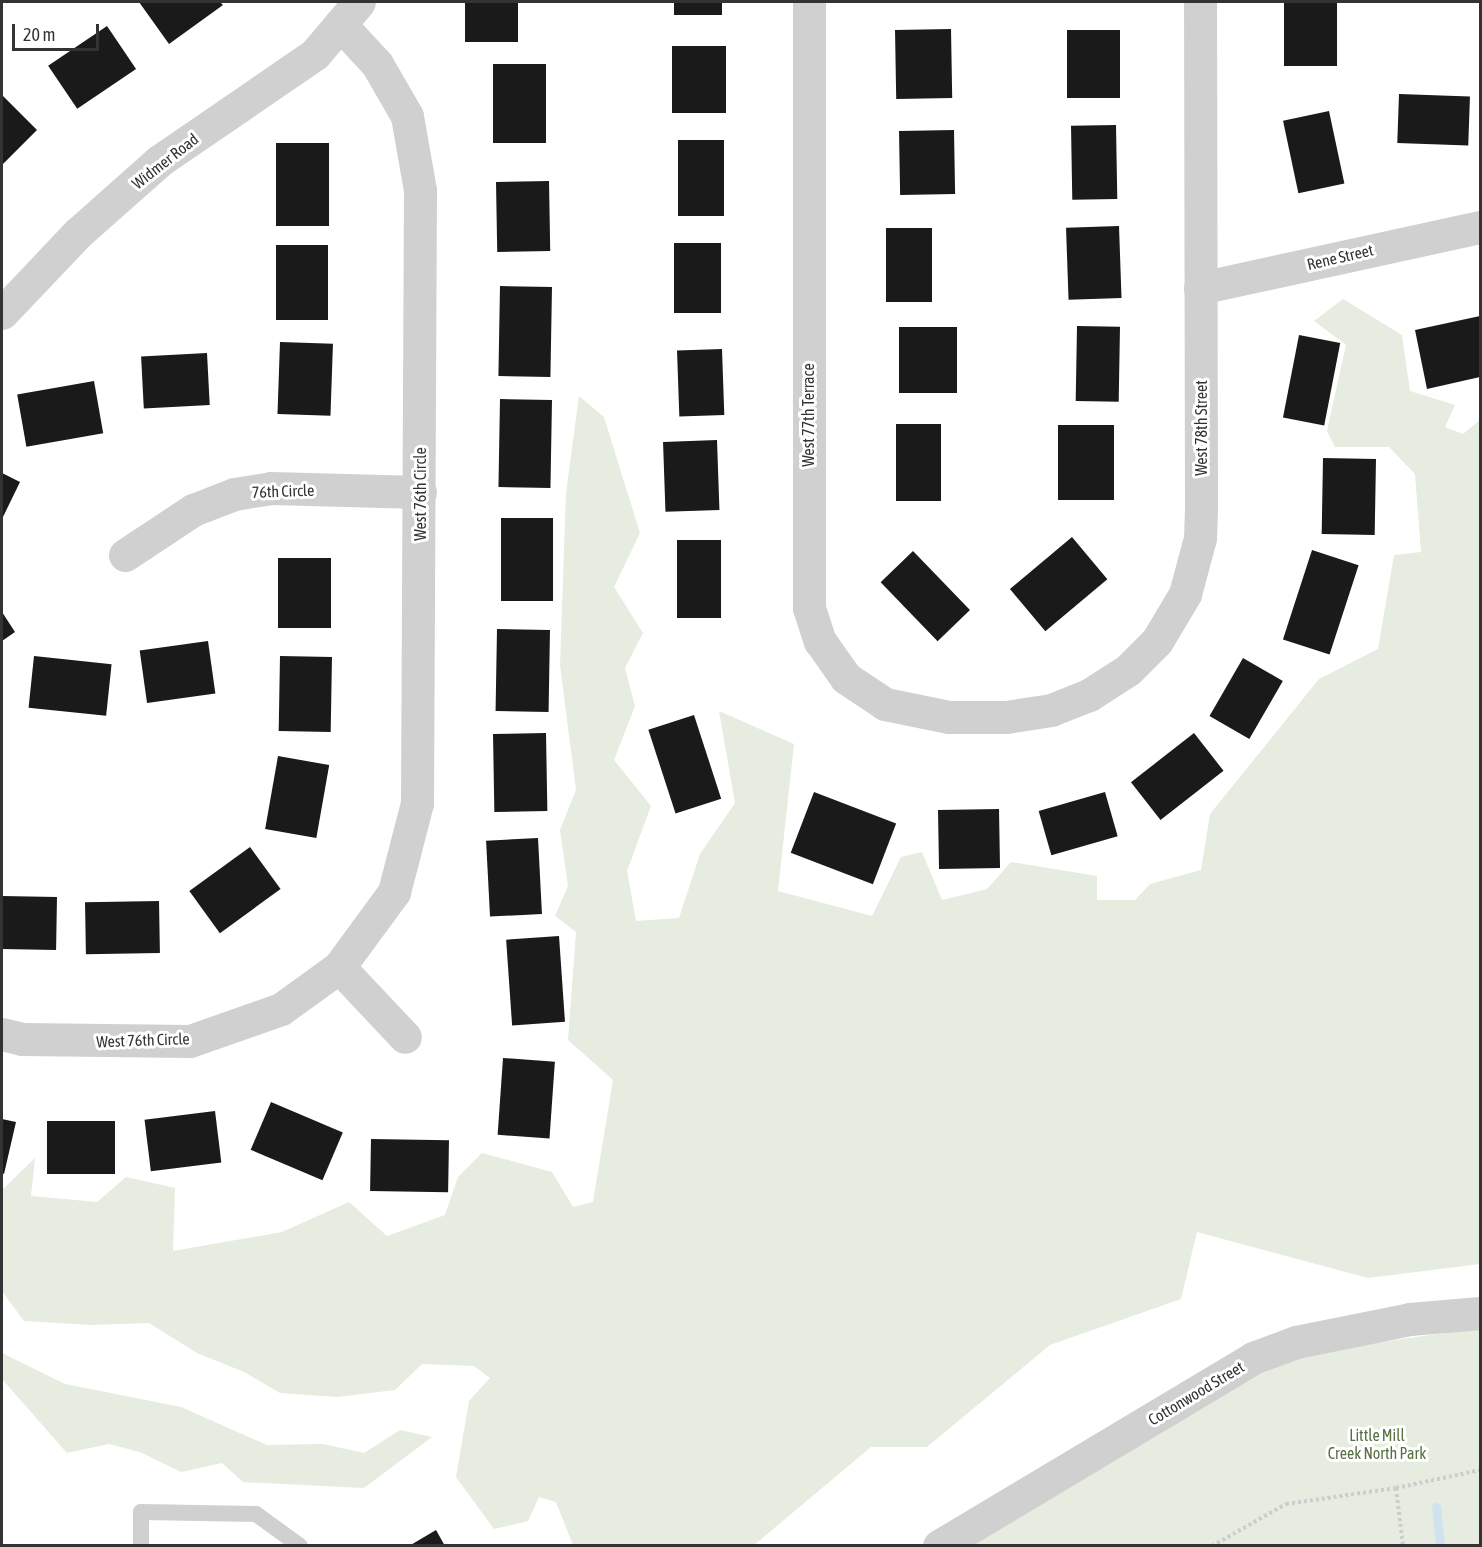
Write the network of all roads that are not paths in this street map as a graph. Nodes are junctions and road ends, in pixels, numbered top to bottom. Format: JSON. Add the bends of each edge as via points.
{"nodes":[{"id":1,"x":809,"y":2,"type":"edge"},
{"id":2,"x":1200,"y":2,"type":"edge"},
{"id":3,"x":349,"y":13,"type":"edge"},
{"id":4,"x":1480,"y":227,"type":"edge"},
{"id":5,"x":1200,"y":288,"type":"junction"},
{"id":6,"x":2,"y":313,"type":"edge"},
{"id":7,"x":420,"y":492,"type":"junction"},
{"id":8,"x":125,"y":555,"type":"dead end"},
{"id":9,"x":977,"y":717,"type":"joint"},
{"id":10,"x":339,"y":967,"type":"junction"},
{"id":11,"x":2,"y":1034,"type":"edge"},
{"id":12,"x":405,"y":1037,"type":"dead end"},
{"id":13,"x":1480,"y":1313,"type":"edge"},
{"id":14,"x":141,"y":1545,"type":"edge"},
{"id":15,"x":300,"y":1545,"type":"edge"},
{"id":16,"x":939,"y":1545,"type":"edge"}],
"edges":[{"from":1,"to":9,"type":"street","name":"West 77th Terrace","via":[[809,608],[820,641],[846,678],[885,704],[949,717]]},
{"from":2,"to":5,"type":"street","name":"West 78th Street"},
{"from":3,"to":6,"type":"street","name":"Widmer Road","via":[[315,54],[159,162],[78,233]]},
{"from":3,"to":7,"type":"street","name":"West 76th Circle","via":[[407,116],[420,190]]},
{"from":4,"to":5,"type":"street","name":"Rene Street"},
{"from":5,"to":9,"type":"street","name":"West 78th Street","via":[[1200,538],[1185,594],[1157,641],[1128,670],[1089,695],[1051,710]]},
{"from":7,"to":8,"type":"street","name":"76th Circle","via":[[271,488],[234,494],[193,510]]},
{"from":7,"to":10,"type":"street","name":"West 76th Circle","via":[[417,803],[394,892]]},
{"from":10,"to":11,"type":"street","name":"West 76th Circle","via":[[281,1009],[190,1041],[22,1039]]},
{"from":10,"to":12,"type":"street"},
{"from":13,"to":16,"type":"street","name":"Cottonwood Street","via":[[1410,1319],[1296,1342],[1253,1359]]},
{"from":14,"to":15,"type":"lane","via":[[141,1512],[256,1514]]}]}
